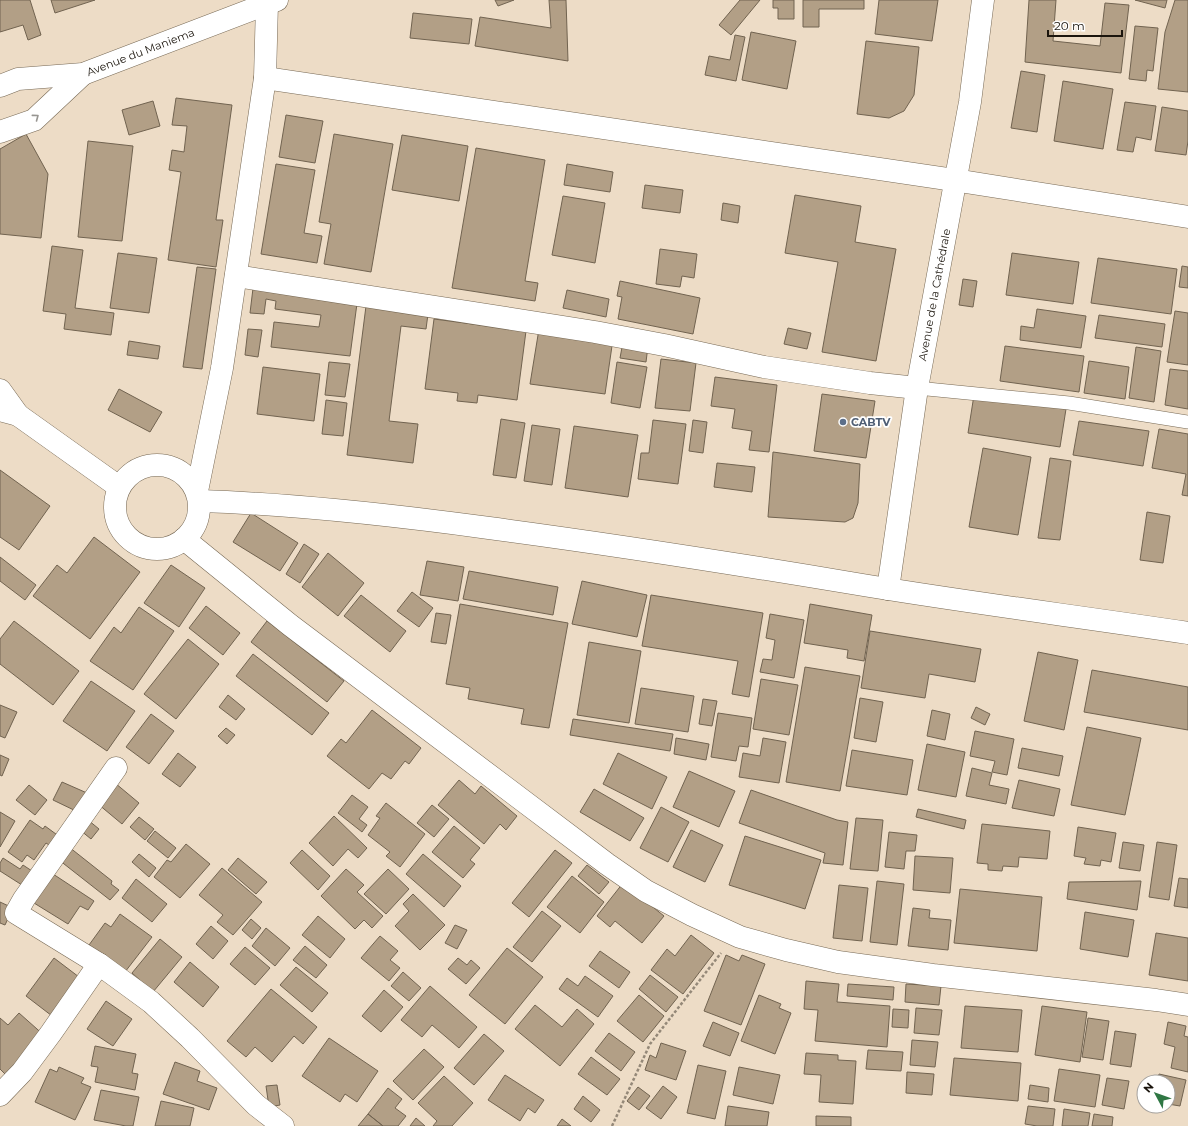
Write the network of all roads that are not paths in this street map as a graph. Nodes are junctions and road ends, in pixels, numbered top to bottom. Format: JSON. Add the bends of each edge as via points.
{"nodes":[{"id":1,"x":983,"y":0,"type":"edge"},
{"id":2,"x":272,"y":2,"type":"edge"},
{"id":3,"x":83,"y":74,"type":"junction"},
{"id":4,"x":265,"y":78,"type":"junction"},
{"id":5,"x":0,"y":86,"type":"edge"},
{"id":6,"x":0,"y":132,"type":"edge"},
{"id":7,"x":954,"y":180,"type":"junction"},
{"id":8,"x":1188,"y":217,"type":"edge"},
{"id":9,"x":236,"y":276,"type":"junction"},
{"id":10,"x":917,"y":388,"type":"junction"},
{"id":11,"x":0,"y":390,"type":"edge"},
{"id":12,"x":9,"y":413,"type":"edge"},
{"id":13,"x":1188,"y":422,"type":"edge"},
{"id":14,"x":119,"y":487,"type":"junction"},
{"id":15,"x":199,"y":496,"type":"junction"},
{"id":16,"x":184,"y":538,"type":"junction"},
{"id":17,"x":888,"y":589,"type":"junction"},
{"id":18,"x":1188,"y":634,"type":"edge"},
{"id":19,"x":116,"y":768,"type":"dead end"},
{"id":20,"x":98,"y":964,"type":"junction"},
{"id":21,"x":1188,"y":1005,"type":"edge"},
{"id":22,"x":0,"y":1095,"type":"edge"},
{"id":23,"x":283,"y":1126,"type":"edge"}],
"edges":[{"from":1,"to":7,"type":"street","name":"Avenue de la Cathédrale","via":[[970,102]]},
{"from":2,"to":3,"type":"street","name":"Avenue du Maniema"},
{"from":2,"to":4,"type":"street"},
{"from":3,"to":5,"type":"street","name":"Avenue du Maniema","via":[[18,79]]},
{"from":6,"to":3,"type":"street","one_way":true,"via":[[34,120]]},
{"from":4,"to":7,"type":"street"},
{"from":4,"to":9,"type":"street"},
{"from":7,"to":8,"type":"street"},
{"from":7,"to":10,"type":"street","name":"Avenue de la Cathédrale"},
{"from":9,"to":10,"type":"street","via":[[595,332],[764,367]]},
{"from":9,"to":15,"type":"street"},
{"from":10,"to":13,"type":"lane","via":[[1069,404]]},
{"from":10,"to":17,"type":"street","name":"Avenue de la Cathédrale"},
{"from":11,"to":12,"type":"street"},
{"from":12,"to":14,"type":"street"},
{"from":14,"to":15,"type":"street","via":[[139,468],[152,464],[166,465],[179,470],[190,479]]},
{"from":14,"to":16,"type":"street","via":[[115,502],[116,517],[122,531],[132,542],[146,548],[161,549],[176,545]]},
{"from":15,"to":16,"type":"street","via":[[200,512],[196,525]]},
{"from":15,"to":17,"type":"street","via":[[451,523],[601,543]]},
{"from":16,"to":21,"type":"street","via":[[290,625],[607,864],[646,891],[692,915],[733,934],[838,962]]},
{"from":17,"to":18,"type":"street"},
{"from":19,"to":20,"type":"street","via":[[16,913]]},
{"from":20,"to":22,"type":"street","via":[[43,1044]]},
{"from":20,"to":23,"type":"street","via":[[151,1002],[256,1105]]}]}
